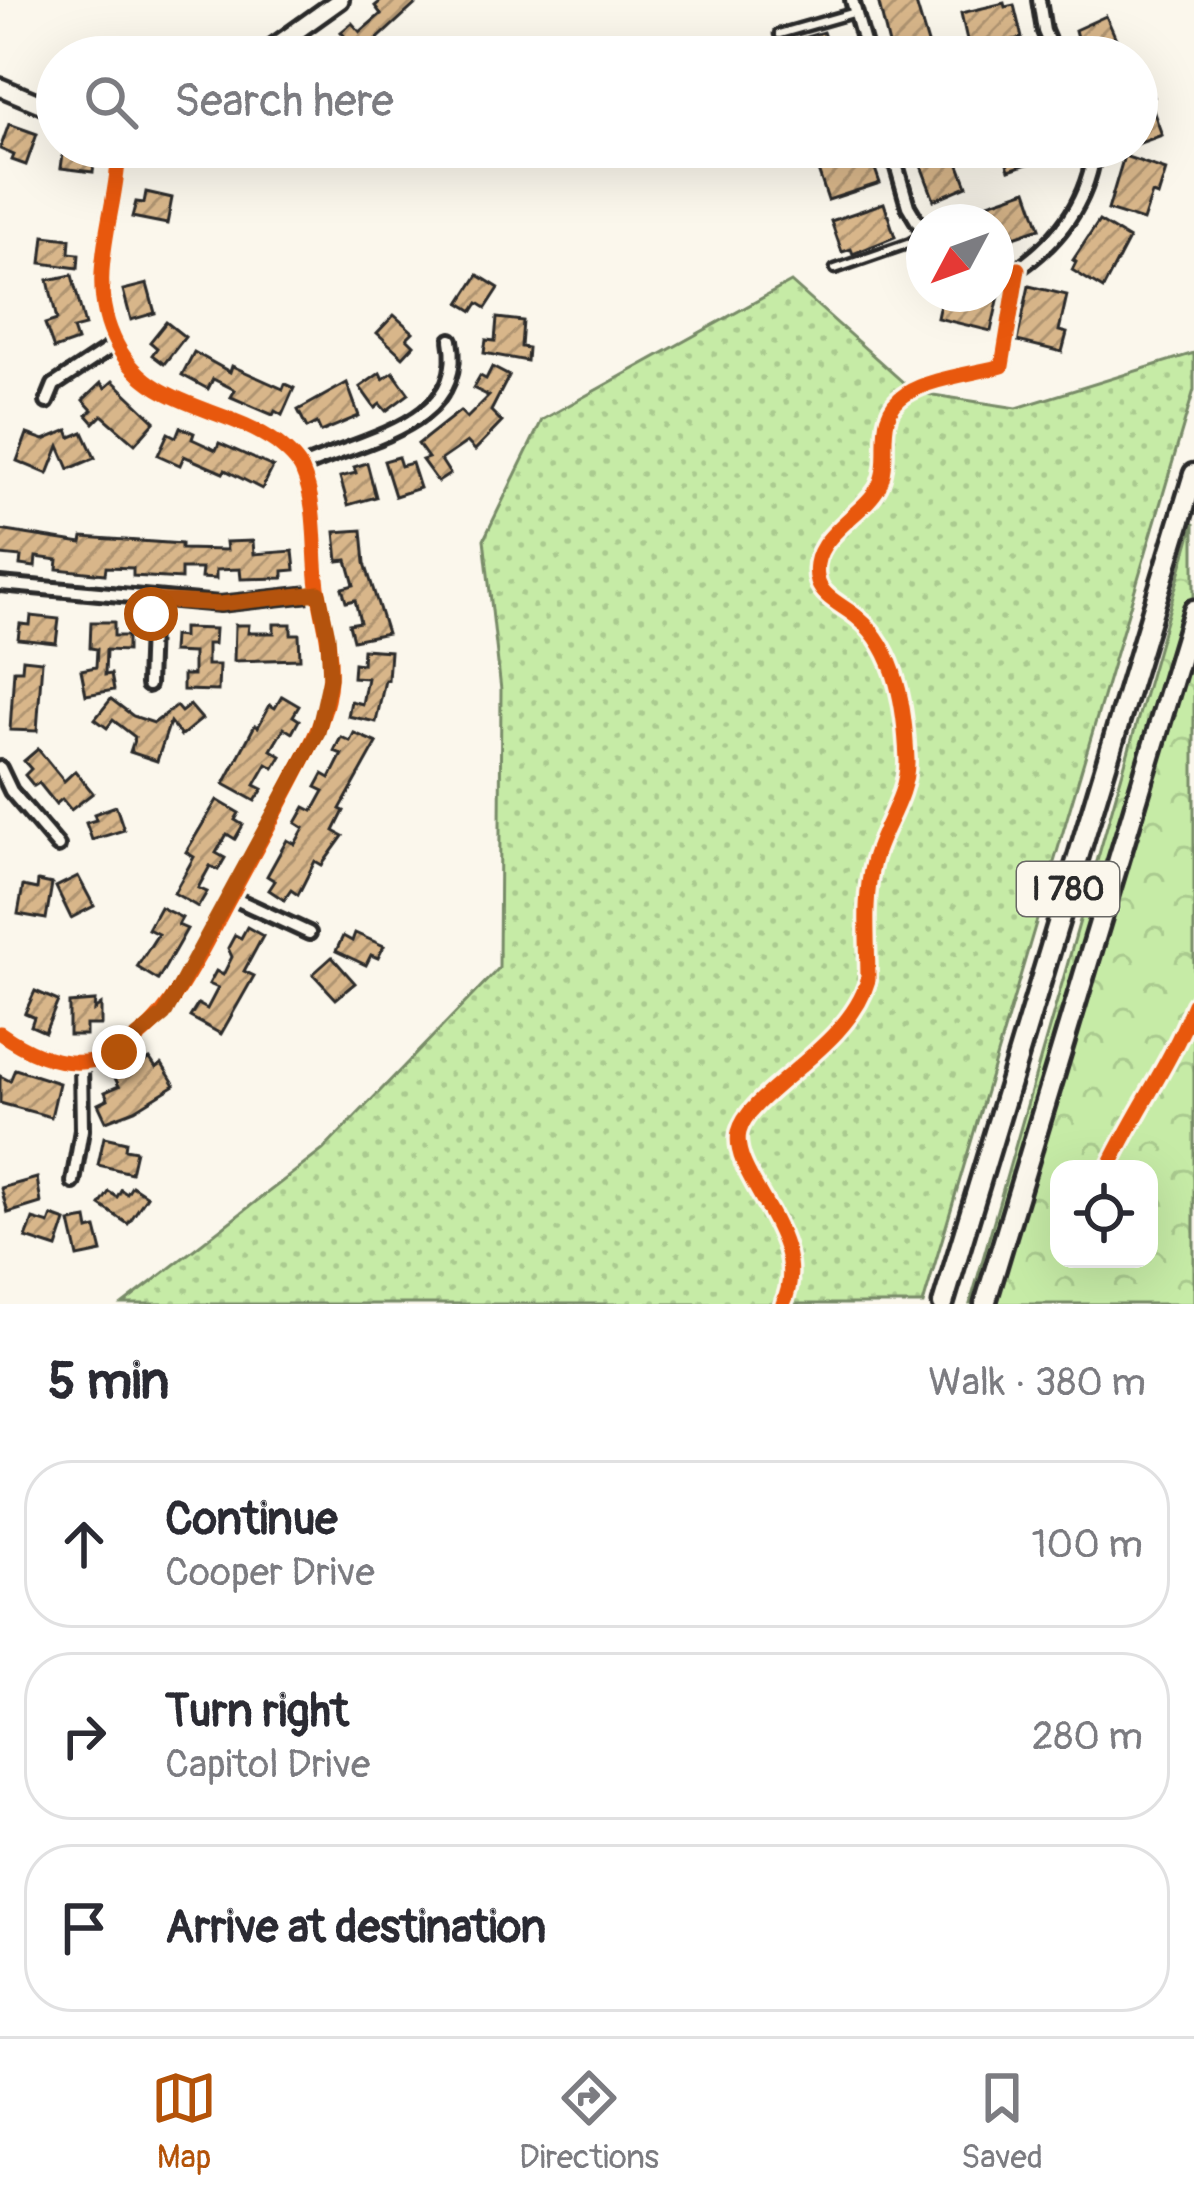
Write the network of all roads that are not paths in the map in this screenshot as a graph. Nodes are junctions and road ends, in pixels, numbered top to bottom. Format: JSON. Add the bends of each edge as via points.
{"nodes":[{"id":1,"x":340,"y":0,"type":"edge"},
{"id":2,"x":1039,"y":0,"type":"edge"},
{"id":3,"x":854,"y":6,"type":"edge"},
{"id":4,"x":779,"y":34,"type":"dead end"},
{"id":5,"x":289,"y":36,"type":"edge"},
{"id":6,"x":862,"y":36,"type":"edge"},
{"id":7,"x":1046,"y":36,"type":"edge"},
{"id":8,"x":0,"y":87,"type":"edge"},
{"id":9,"x":36,"y":102,"type":"edge"},
{"id":10,"x":118,"y":168,"type":"edge"},
{"id":11,"x":898,"y":168,"type":"edge"},
{"id":12,"x":1093,"y":168,"type":"edge"},
{"id":13,"x":907,"y":204,"type":"edge"},
{"id":14,"x":906,"y":244,"type":"edge"},
{"id":15,"x":836,"y":269,"type":"dead end"},
{"id":16,"x":1014,"y":269,"type":"edge"},
{"id":17,"x":1018,"y":269,"type":"junction"},
{"id":18,"x":451,"y":340,"type":"dead end"},
{"id":19,"x":116,"y":344,"type":"junction"},
{"id":20,"x":1005,"y":346,"type":"dead end"},
{"id":21,"x":46,"y":402,"type":"dead end"},
{"id":22,"x":301,"y":468,"type":"junction"},
{"id":23,"x":1194,"y":474,"type":"edge"},
{"id":24,"x":0,"y":587,"type":"edge"},
{"id":25,"x":319,"y":593,"type":"junction"},
{"id":26,"x":151,"y":600,"type":"junction"},
{"id":27,"x":1194,"y":610,"type":"edge"},
{"id":28,"x":148,"y":685,"type":"dead end"},
{"id":29,"x":0,"y":768,"type":"edge"},
{"id":30,"x":58,"y":846,"type":"dead end"},
{"id":31,"x":231,"y":896,"type":"junction"},
{"id":32,"x":309,"y":933,"type":"dead end"},
{"id":33,"x":0,"y":1034,"type":"edge"},
{"id":34,"x":81,"y":1062,"type":"junction"},
{"id":35,"x":74,"y":1182,"type":"dead end"},
{"id":36,"x":943,"y":1304,"type":"edge"},
{"id":37,"x":985,"y":1304,"type":"edge"}],
"edges":[{"from":1,"to":5,"type":"street"},
{"from":2,"to":7,"type":"street"},
{"from":3,"to":4,"type":"lane"},
{"from":3,"to":6,"type":"street"},
{"from":8,"to":9,"type":"street"},
{"from":10,"to":19,"type":"street","via":[[100,270]]},
{"from":11,"to":13,"type":"street"},
{"from":12,"to":17,"type":"street","via":[[1072,216]]},
{"from":14,"to":15,"type":"lane"},
{"from":16,"to":17,"type":"street"},
{"from":17,"to":20,"type":"lane"},
{"from":18,"to":22,"type":"street","via":[[453,372],[423,414]]},
{"from":19,"to":21,"type":"street","via":[[54,385]]},
{"from":19,"to":22,"type":"street","via":[[166,396],[253,430]]},
{"from":22,"to":25,"type":"street"},
{"from":23,"to":36,"type":"highway","number":"I 780"},
{"from":24,"to":26,"type":"street"},
{"from":25,"to":26,"type":"street","via":[[220,604]]},
{"from":25,"to":31,"type":"street","via":[[328,636],[326,704]]},
{"from":26,"to":28,"type":"street"},
{"from":27,"to":37,"type":"highway","number":"I 780"},
{"from":29,"to":30,"type":"street"},
{"from":31,"to":32,"type":"street"},
{"from":31,"to":34,"type":"street","via":[[153,1027],[119,1052]]},
{"from":33,"to":34,"type":"street","via":[[53,1059]]},
{"from":34,"to":35,"type":"street"}]}
